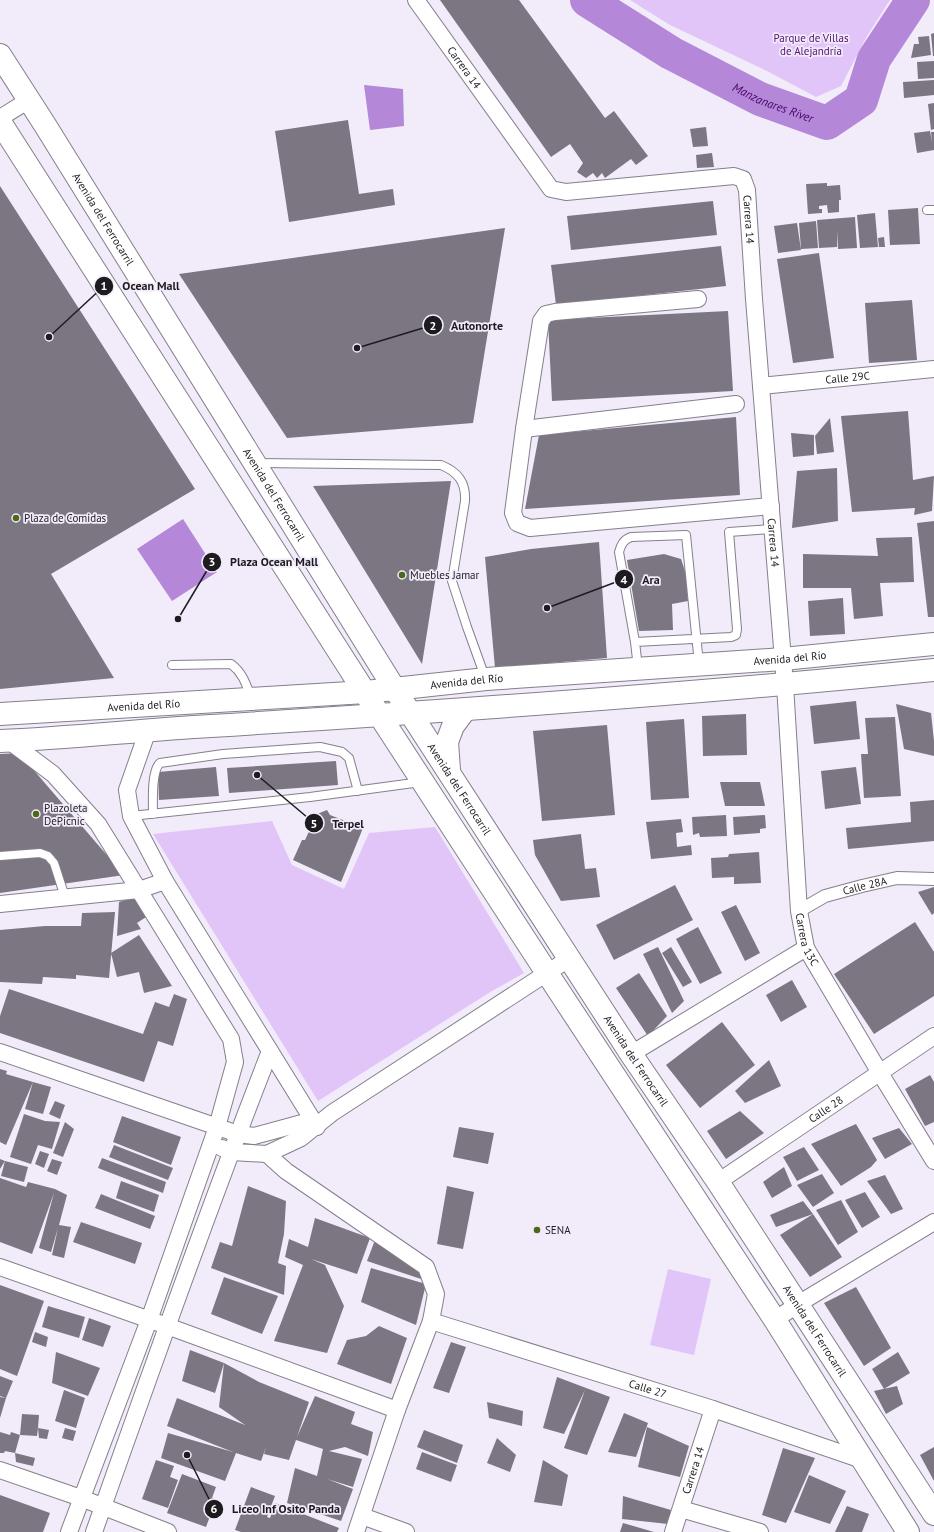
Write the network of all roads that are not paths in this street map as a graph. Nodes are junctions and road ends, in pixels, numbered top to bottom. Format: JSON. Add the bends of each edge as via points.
{"nodes":[{"id":1,"x":416,"y":0,"type":"edge"},
{"id":2,"x":0,"y":55,"type":"edge"},
{"id":3,"x":29,"y":100,"type":"junction"},
{"id":4,"x":0,"y":118,"type":"edge"},
{"id":5,"x":0,"y":122,"type":"edge"},
{"id":6,"x":698,"y":299,"type":"dead end"},
{"id":7,"x":934,"y":369,"type":"edge"},
{"id":8,"x":761,"y":386,"type":"junction"},
{"id":9,"x":736,"y":404,"type":"dead end"},
{"id":10,"x":524,"y":429,"type":"junction"},
{"id":11,"x":254,"y":463,"type":"junction"},
{"id":12,"x":771,"y":506,"type":"junction"},
{"id":13,"x":772,"y":529,"type":"junction"},
{"id":14,"x":696,"y":639,"type":"junction"},
{"id":15,"x":634,"y":642,"type":"junction"},
{"id":16,"x":934,"y":644,"type":"edge"},
{"id":17,"x":783,"y":659,"type":"junction"},
{"id":18,"x":172,"y":665,"type":"dead end"},
{"id":19,"x":699,"y":665,"type":"junction"},
{"id":20,"x":639,"y":669,"type":"junction"},
{"id":21,"x":934,"y":670,"type":"edge"},
{"id":22,"x":486,"y":679,"type":"junction"},
{"id":23,"x":785,"y":685,"type":"junction"},
{"id":24,"x":394,"y":688,"type":"junction"},
{"id":25,"x":366,"y":692,"type":"junction"},
{"id":26,"x":251,"y":698,"type":"junction"},
{"id":27,"x":465,"y":710,"type":"junction"},
{"id":28,"x":411,"y":713,"type":"junction"},
{"id":29,"x":0,"y":714,"type":"edge"},
{"id":30,"x":380,"y":716,"type":"junction"},
{"id":31,"x":148,"y":730,"type":"junction"},
{"id":32,"x":5,"y":741,"type":"edge"},
{"id":33,"x":449,"y":774,"type":"junction"},
{"id":34,"x":424,"y":782,"type":"junction"},
{"id":35,"x":358,"y":791,"type":"junction"},
{"id":36,"x":153,"y":814,"type":"junction"},
{"id":37,"x":131,"y":816,"type":"junction"},
{"id":38,"x":0,"y":856,"type":"edge"},
{"id":39,"x":166,"y":880,"type":"junction"},
{"id":40,"x":934,"y":880,"type":"edge"},
{"id":41,"x":140,"y":890,"type":"junction"},
{"id":42,"x":65,"y":897,"type":"junction"},
{"id":43,"x":0,"y":904,"type":"edge"},
{"id":44,"x":799,"y":911,"type":"junction"},
{"id":45,"x":806,"y":948,"type":"junction"},
{"id":46,"x":570,"y":958,"type":"junction"},
{"id":47,"x":547,"y":973,"type":"junction"},
{"id":48,"x":934,"y":1036,"type":"edge"},
{"id":49,"x":0,"y":1052,"type":"edge"},
{"id":50,"x":270,"y":1052,"type":"junction"},
{"id":51,"x":631,"y":1054,"type":"junction"},
{"id":52,"x":880,"y":1073,"type":"junction"},
{"id":53,"x":315,"y":1123,"type":"junction"},
{"id":54,"x":217,"y":1127,"type":"junction"},
{"id":55,"x":238,"y":1134,"type":"junction"},
{"id":56,"x":211,"y":1144,"type":"junction"},
{"id":57,"x":232,"y":1152,"type":"junction"},
{"id":58,"x":267,"y":1154,"type":"junction"},
{"id":59,"x":934,"y":1161,"type":"edge"},
{"id":60,"x":718,"y":1182,"type":"junction"},
{"id":61,"x":934,"y":1222,"type":"edge"},
{"id":62,"x":0,"y":1267,"type":"edge"},
{"id":63,"x":798,"y":1304,"type":"junction"},
{"id":64,"x":149,"y":1320,"type":"junction"},
{"id":65,"x":775,"y":1320,"type":"junction"},
{"id":66,"x":431,"y":1321,"type":"junction"},
{"id":67,"x":168,"y":1326,"type":"junction"},
{"id":68,"x":713,"y":1409,"type":"junction"},
{"id":69,"x":397,"y":1410,"type":"junction"},
{"id":70,"x":862,"y":1460,"type":"junction"},
{"id":71,"x":0,"y":1470,"type":"edge"},
{"id":72,"x":81,"y":1498,"type":"junction"},
{"id":73,"x":103,"y":1507,"type":"junction"},
{"id":74,"x":681,"y":1509,"type":"junction"},
{"id":75,"x":934,"y":1514,"type":"edge"},
{"id":76,"x":362,"y":1516,"type":"junction"},
{"id":77,"x":69,"y":1532,"type":"edge"},
{"id":78,"x":94,"y":1532,"type":"edge"},
{"id":79,"x":168,"y":1532,"type":"edge"},
{"id":80,"x":356,"y":1532,"type":"edge"},
{"id":81,"x":406,"y":1532,"type":"edge"},
{"id":82,"x":673,"y":1532,"type":"edge"},
{"id":83,"x":760,"y":1532,"type":"edge"},
{"id":84,"x":908,"y":1532,"type":"edge"}],
"edges":[{"from":1,"to":8,"type":"street","name":"Carrera 14","via":[[551,189],[566,192],[734,176],[744,179],[747,190]]},
{"from":2,"to":3,"type":"main road","name":"Avenida del Ferrocarril"},
{"from":3,"to":4,"type":"street"},
{"from":3,"to":11,"type":"main road","name":"Avenida del Ferrocarril"},
{"from":5,"to":25,"type":"main road"},
{"from":6,"to":10,"type":"street","via":[[546,314],[541,321]]},
{"from":7,"to":8,"type":"street","name":"Calle 29C"},
{"from":8,"to":12,"type":"street","name":"Carrera 14"},
{"from":9,"to":10,"type":"street"},
{"from":10,"to":12,"type":"street","via":[[513,513],[517,523],[530,528]]},
{"from":11,"to":22,"type":"lane","via":[[441,465],[460,478],[465,490],[465,501],[452,581]]},
{"from":11,"to":24,"type":"main road","name":"Avenida del Ferrocarril"},
{"from":12,"to":13,"type":"street","name":"Carrera 14"},
{"from":13,"to":14,"type":"lane","via":[[729,532],[738,629],[736,635],[731,637]]},
{"from":13,"to":17,"type":"street","name":"Carrera 14"},
{"from":14,"to":15,"type":"lane"},
{"from":14,"to":15,"type":"lane","via":[[686,535],[655,536],[626,539],[622,542],[619,552]]},
{"from":14,"to":19,"type":"lane"},
{"from":15,"to":20,"type":"lane"},
{"from":16,"to":17,"type":"main road","name":"Avenida del Río"},
{"from":17,"to":19,"type":"main road","name":"Avenida del Río"},
{"from":17,"to":23,"type":"street","name":"Carrera 14"},
{"from":18,"to":26,"type":"lane","via":[[231,664],[244,678]]},
{"from":19,"to":20,"type":"main road","name":"Avenida del Río"},
{"from":20,"to":22,"type":"main road","name":"Avenida del Río"},
{"from":21,"to":23,"type":"main road"},
{"from":22,"to":24,"type":"main road","name":"Avenida del Río"},
{"from":23,"to":27,"type":"main road"},
{"from":23,"to":44,"type":"street","name":"Carrera 13C"},
{"from":24,"to":25,"type":"main road","name":"Avenida del Río"},
{"from":24,"to":28,"type":"main road","name":"Avenida del Ferrocarril"},
{"from":25,"to":26,"type":"main road","name":"Avenida del Río"},
{"from":25,"to":30,"type":"main road"},
{"from":26,"to":29,"type":"main road","name":"Avenida del Río"},
{"from":27,"to":28,"type":"main road"},
{"from":27,"to":33,"type":"main road","via":[[447,742]]},
{"from":28,"to":30,"type":"main road"},
{"from":28,"to":33,"type":"main road","name":"Avenida del Ferrocarril"},
{"from":30,"to":31,"type":"main road"},
{"from":30,"to":34,"type":"main road"},
{"from":31,"to":32,"type":"main road"},
{"from":31,"to":37,"type":"street","via":[[126,790]]},
{"from":32,"to":41,"type":"street","via":[[53,774],[98,824]]},
{"from":33,"to":46,"type":"main road","name":"Avenida del Ferrocarril"},
{"from":34,"to":35,"type":"lane"},
{"from":34,"to":47,"type":"main road"},
{"from":35,"to":36,"type":"lane"},
{"from":35,"to":36,"type":"lane","via":[[349,758],[342,752],[320,747],[222,754],[160,763],[156,766]]},
{"from":36,"to":37,"type":"lane"},
{"from":37,"to":39,"type":"street"},
{"from":38,"to":42,"type":"lane","via":[[40,853],[48,856],[54,863]]},
{"from":39,"to":41,"type":"street"},
{"from":39,"to":50,"type":"street"},
{"from":40,"to":44,"type":"street","name":"Calle 28A","via":[[897,878],[862,886],[825,896]]},
{"from":41,"to":42,"type":"street"},
{"from":41,"to":54,"type":"street","via":[[231,1038],[235,1062]]},
{"from":42,"to":43,"type":"street"},
{"from":44,"to":45,"type":"street","name":"Carrera 13C"},
{"from":45,"to":51,"type":"street"},
{"from":45,"to":52,"type":"street","name":"Carrera 13C"},
{"from":46,"to":47,"type":"street"},
{"from":46,"to":51,"type":"main road","name":"Avenida del Ferrocarril"},
{"from":47,"to":53,"type":"street"},
{"from":47,"to":65,"type":"main road"},
{"from":48,"to":52,"type":"street","name":"Calle 28"},
{"from":49,"to":54,"type":"street"},
{"from":50,"to":53,"type":"street"},
{"from":50,"to":55,"type":"street"},
{"from":51,"to":60,"type":"main road","name":"Avenida del Ferrocarril"},
{"from":52,"to":59,"type":"street","name":"Carrera 13C"},
{"from":52,"to":60,"type":"street","name":"Calle 28"},
{"from":53,"to":55,"type":"street","via":[[254,1136]]},
{"from":53,"to":58,"type":"street","via":[[301,1138]]},
{"from":54,"to":55,"type":"street"},
{"from":54,"to":56,"type":"street"},
{"from":55,"to":57,"type":"street"},
{"from":56,"to":57,"type":"street"},
{"from":56,"to":64,"type":"street"},
{"from":57,"to":58,"type":"street"},
{"from":57,"to":67,"type":"street"},
{"from":58,"to":66,"type":"street","via":[[286,1171],[426,1267],[436,1294]]},
{"from":60,"to":63,"type":"main road","name":"Avenida del Ferrocarril"},
{"from":61,"to":63,"type":"street"},
{"from":62,"to":64,"type":"street"},
{"from":63,"to":65,"type":"street"},
{"from":63,"to":75,"type":"main road","name":"Avenida del Ferrocarril"},
{"from":64,"to":67,"type":"street"},
{"from":64,"to":72,"type":"street"},
{"from":65,"to":70,"type":"main road"},
{"from":66,"to":68,"type":"street","name":"Calle 27"},
{"from":66,"to":69,"type":"street"},
{"from":67,"to":69,"type":"street"},
{"from":67,"to":73,"type":"street"},
{"from":68,"to":70,"type":"street","name":"Calle 27"},
{"from":68,"to":74,"type":"street","name":"Carrera 14"},
{"from":69,"to":76,"type":"street"},
{"from":70,"to":84,"type":"main road"},
{"from":71,"to":72,"type":"street"},
{"from":72,"to":73,"type":"street"},
{"from":72,"to":77,"type":"street"},
{"from":73,"to":78,"type":"street"},
{"from":73,"to":79,"type":"street"},
{"from":74,"to":82,"type":"street","name":"Carrera 14"},
{"from":74,"to":83,"type":"street"},
{"from":76,"to":80,"type":"street"},
{"from":76,"to":81,"type":"street"}]}
